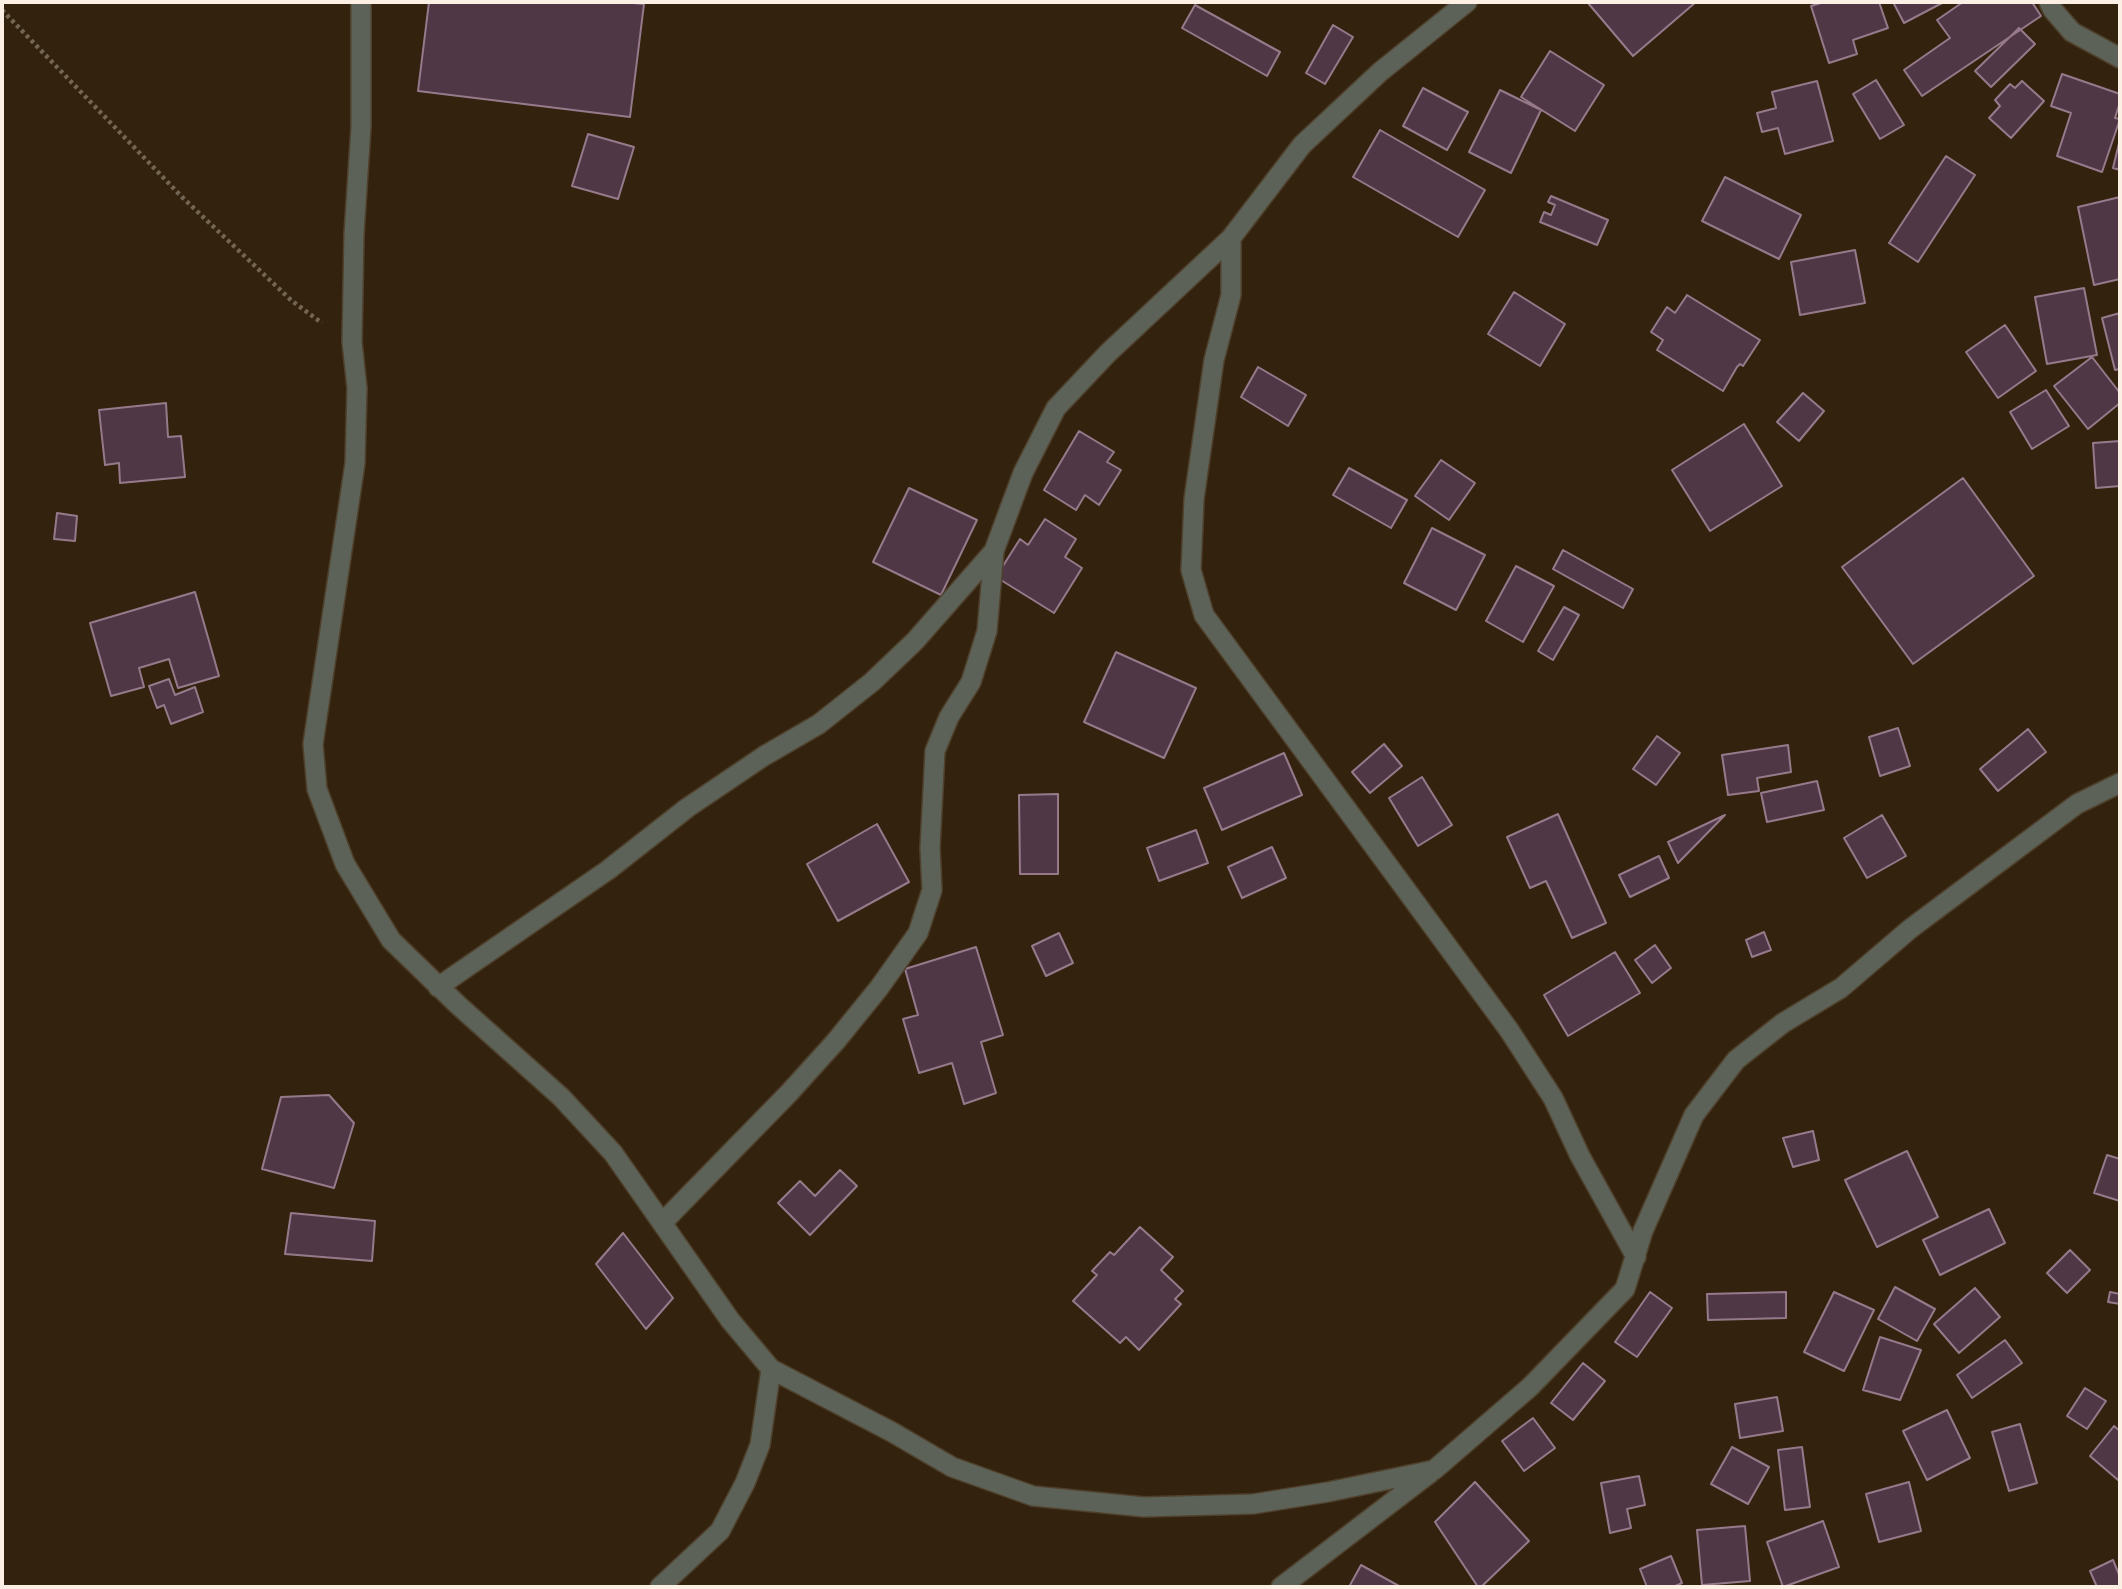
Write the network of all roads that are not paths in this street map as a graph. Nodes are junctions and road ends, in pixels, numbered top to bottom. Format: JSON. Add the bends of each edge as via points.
{"nodes":[{"id":1,"x":361,"y":2,"type":"edge"},
{"id":2,"x":1467,"y":2,"type":"edge"},
{"id":3,"x":2049,"y":2,"type":"edge"},
{"id":4,"x":2120,"y":58,"type":"edge"},
{"id":5,"x":1231,"y":238,"type":"junction"},
{"id":6,"x":994,"y":551,"type":"junction"},
{"id":7,"x":2120,"y":783,"type":"edge"},
{"id":8,"x":438,"y":987,"type":"junction"},
{"id":9,"x":662,"y":1223,"type":"junction"},
{"id":10,"x":1636,"y":1257,"type":"junction"},
{"id":11,"x":771,"y":1369,"type":"junction"},
{"id":12,"x":1434,"y":1470,"type":"junction"},
{"id":13,"x":660,"y":1587,"type":"edge"},
{"id":14,"x":1281,"y":1587,"type":"edge"}],
"edges":[{"from":1,"to":8,"type":"street","via":[[352,342],[357,388],[355,463],[313,744],[317,789],[345,864],[391,940]]},
{"from":2,"to":5,"type":"street","via":[[1380,72],[1302,145]]},
{"from":3,"to":4,"type":"street","via":[[2071,32]]},
{"from":5,"to":6,"type":"street","via":[[1056,408],[1023,473]]},
{"from":5,"to":10,"type":"street","via":[[1231,295],[1214,360],[1194,499],[1191,570],[1205,615],[1509,1031],[1553,1098]]},
{"from":6,"to":8,"type":"street","via":[[872,682]]},
{"from":6,"to":9,"type":"street","via":[[987,631],[971,682],[935,751],[932,890],[918,933],[836,1041]]},
{"from":7,"to":10,"type":"street","via":[[2077,804],[1910,929],[1841,988],[1783,1023],[1736,1060],[1694,1115]]},
{"from":8,"to":9,"type":"street","via":[[561,1097],[613,1153]]},
{"from":9,"to":11,"type":"street","via":[[730,1320]]},
{"from":10,"to":12,"type":"street","via":[[1625,1289],[1530,1387]]},
{"from":11,"to":12,"type":"street","via":[[952,1467],[1034,1496],[1144,1507],[1253,1504]]},
{"from":11,"to":13,"type":"street","via":[[760,1445],[720,1531]]},
{"from":12,"to":14,"type":"street"}]}
